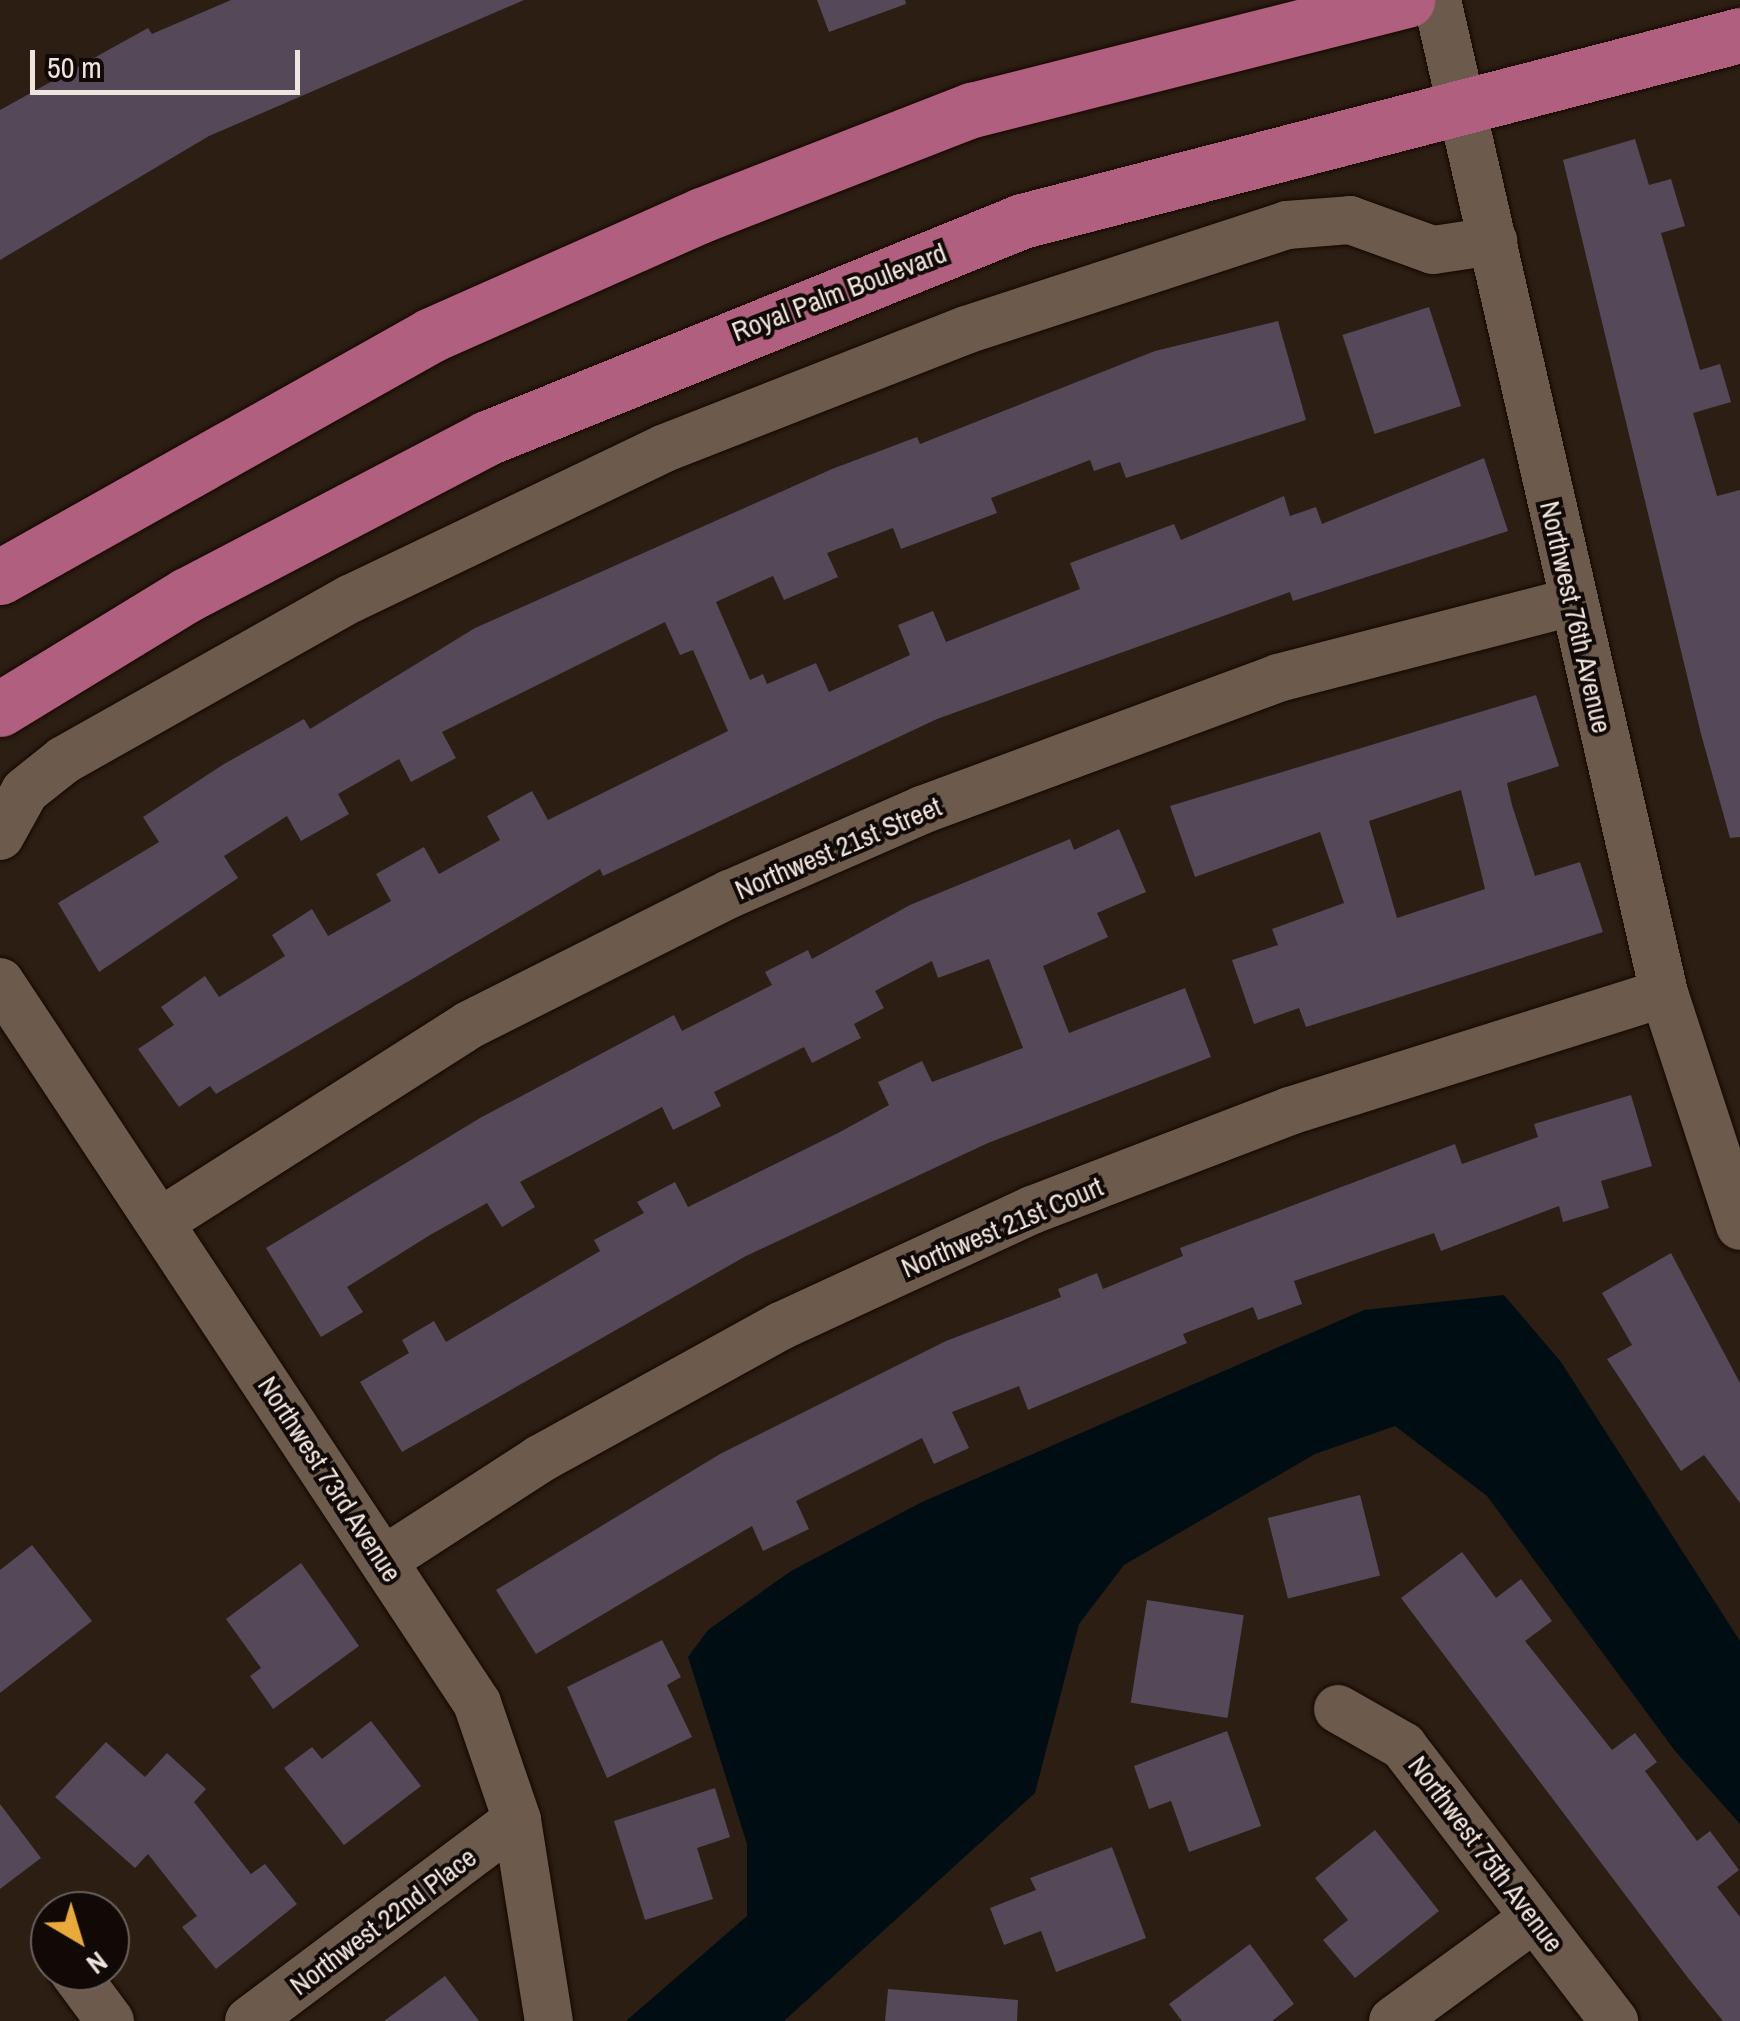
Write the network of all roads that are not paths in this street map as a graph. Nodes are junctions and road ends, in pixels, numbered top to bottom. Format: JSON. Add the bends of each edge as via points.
{"nodes":[{"id":1,"x":1407,"y":0,"type":"edge"},
{"id":2,"x":1437,"y":0,"type":"edge"},
{"id":3,"x":1740,"y":36,"type":"edge"},
{"id":4,"x":1460,"y":101,"type":"junction"},
{"id":5,"x":1493,"y":241,"type":"junction"},
{"id":6,"x":0,"y":578,"type":"edge"},
{"id":7,"x":1572,"y":602,"type":"junction"},
{"id":8,"x":0,"y":709,"type":"edge"},
{"id":9,"x":0,"y":836,"type":"edge"},
{"id":10,"x":0,"y":982,"type":"edge"},
{"id":11,"x":1664,"y":994,"type":"junction"},
{"id":12,"x":160,"y":1222,"type":"junction"},
{"id":13,"x":1740,"y":1226,"type":"edge"},
{"id":14,"x":384,"y":1560,"type":"junction"},
{"id":15,"x":1338,"y":1709,"type":"dead end"},
{"id":16,"x":518,"y":1820,"type":"junction"},
{"id":17,"x":1534,"y":1918,"type":"junction"},
{"id":18,"x":88,"y":1991,"type":"edge"},
{"id":19,"x":110,"y":2021,"type":"edge"},
{"id":20,"x":249,"y":2021,"type":"edge"},
{"id":21,"x":549,"y":2021,"type":"edge"},
{"id":22,"x":1393,"y":2021,"type":"edge"},
{"id":23,"x":1614,"y":2021,"type":"edge"}],
"edges":[{"from":1,"to":6,"type":"main road","via":[[972,110],[702,215],[432,335]]},
{"from":2,"to":4,"type":"street","name":"Northwest 76th Avenue"},
{"from":3,"to":4,"type":"main road","name":"Royal Palm Boulevard"},
{"from":4,"to":5,"type":"street","name":"Northwest 76th Avenue"},
{"from":4,"to":8,"type":"main road","name":"Royal Palm Boulevard","via":[[1022,221],[752,326],[486,438],[187,595]]},
{"from":5,"to":7,"type":"street","name":"Northwest 76th Avenue"},
{"from":5,"to":9,"type":"street","via":[[1433,250],[1350,220],[1288,224],[966,330],[665,448],[350,600],[64,760],[25,791]]},
{"from":7,"to":11,"type":"street","name":"Northwest 76th Avenue"},
{"from":7,"to":12,"type":"street","name":"Northwest 21st Street","via":[[1278,678],[922,810],[730,894],[469,1025]]},
{"from":10,"to":12,"type":"street","name":"Northwest 73rd Avenue"},
{"from":11,"to":13,"type":"street","name":"Northwest 76th Avenue"},
{"from":11,"to":14,"type":"street","name":"Northwest 21st Court","via":[[1290,1111],[1032,1210],[782,1326],[540,1459]]},
{"from":12,"to":14,"type":"street","name":"Northwest 73rd Avenue"},
{"from":14,"to":16,"type":"street","name":"Northwest 73rd Avenue","via":[[477,1702]]},
{"from":15,"to":17,"type":"street","name":"Northwest 75th Avenue","via":[[1404,1746]]},
{"from":16,"to":20,"type":"street","name":"Northwest 22nd Place"},
{"from":16,"to":21,"type":"street","name":"Northwest 73rd Avenue"},
{"from":17,"to":22,"type":"street"},
{"from":17,"to":23,"type":"street","name":"Northwest 75th Avenue"},
{"from":18,"to":19,"type":"street"}]}
